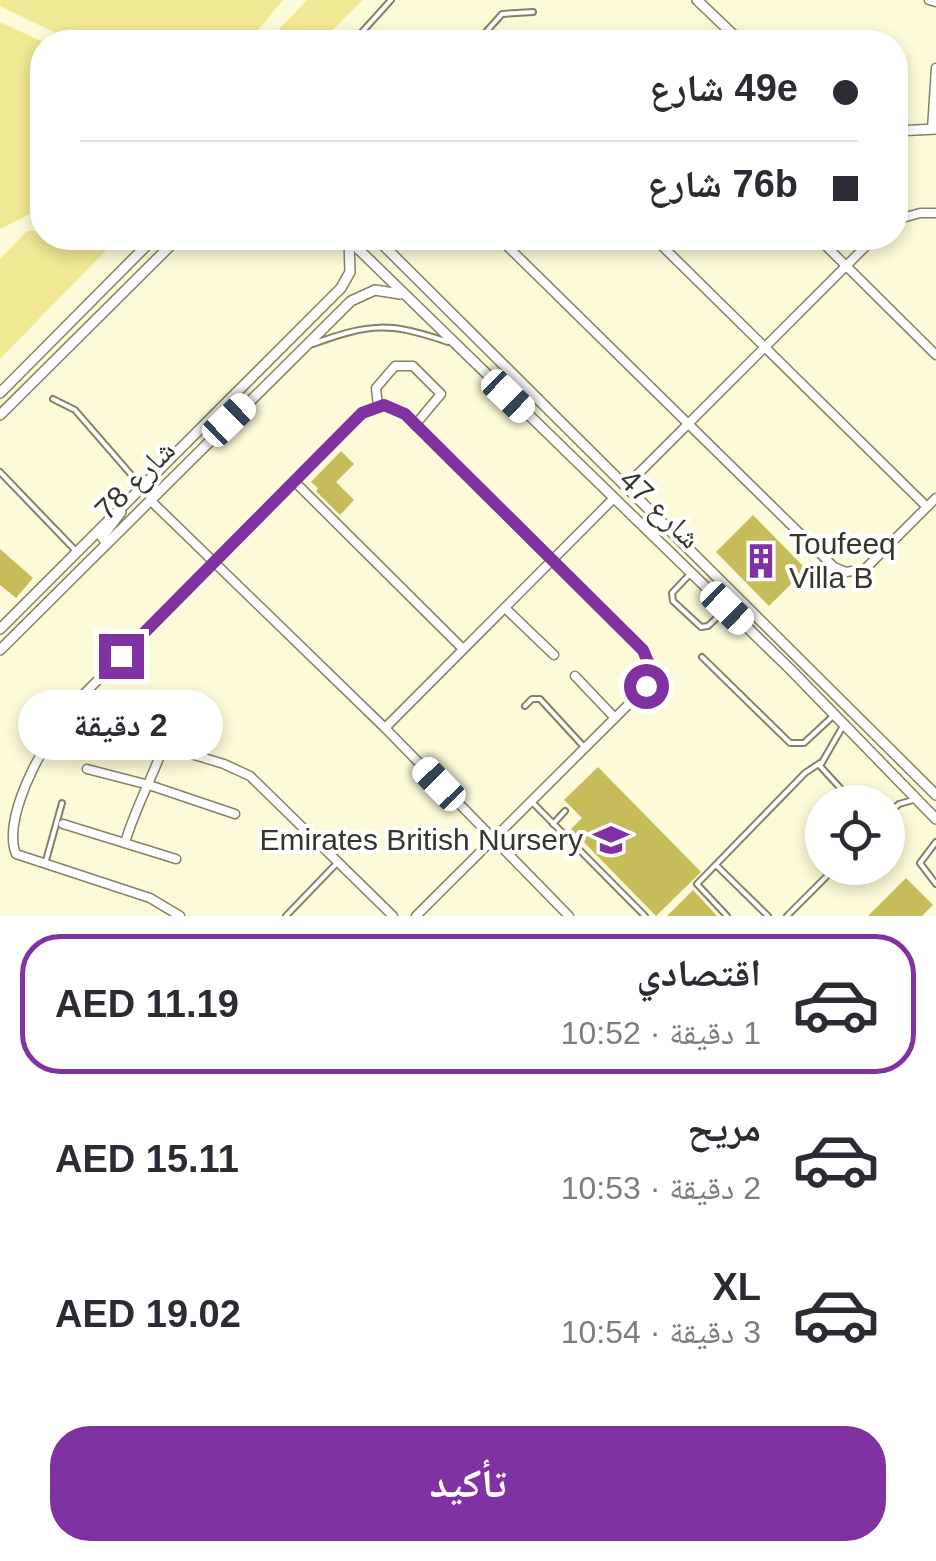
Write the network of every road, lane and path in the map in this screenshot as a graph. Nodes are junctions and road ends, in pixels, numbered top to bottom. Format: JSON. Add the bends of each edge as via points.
{"nodes":[{"id":1,"x":390,"y":0,"type":"edge"},
{"id":2,"x":697,"y":0,"type":"edge"},
{"id":3,"x":532,"y":12,"type":"dead end"},
{"id":4,"x":363,"y":30,"type":"edge"},
{"id":5,"x":488,"y":30,"type":"edge"},
{"id":6,"x":728,"y":30,"type":"edge"},
{"id":7,"x":936,"y":68,"type":"edge"},
{"id":8,"x":934,"y":129,"type":"edge"},
{"id":9,"x":908,"y":130,"type":"edge"},
{"id":10,"x":936,"y":213,"type":"edge"},
{"id":11,"x":908,"y":216,"type":"edge"},
{"id":12,"x":142,"y":250,"type":"edge"},
{"id":13,"x":166,"y":250,"type":"edge"},
{"id":14,"x":349,"y":250,"type":"edge"},
{"id":15,"x":359,"y":250,"type":"edge"},
{"id":16,"x":388,"y":250,"type":"edge"},
{"id":17,"x":511,"y":250,"type":"edge"},
{"id":18,"x":666,"y":250,"type":"edge"},
{"id":19,"x":830,"y":250,"type":"edge"},
{"id":20,"x":861,"y":250,"type":"edge"},
{"id":21,"x":845,"y":264,"type":"junction"},
{"id":22,"x":404,"y":294,"type":"junction"},
{"id":23,"x":452,"y":343,"type":"junction"},
{"id":24,"x":765,"y":347,"type":"junction"},
{"id":25,"x":304,"y":348,"type":"junction"},
{"id":26,"x":936,"y":355,"type":"edge"},
{"id":27,"x":0,"y":393,"type":"edge"},
{"id":28,"x":53,"y":399,"type":"dead end"},
{"id":29,"x":378,"y":406,"type":"junction"},
{"id":30,"x":0,"y":415,"type":"edge"},
{"id":31,"x":415,"y":424,"type":"junction"},
{"id":32,"x":688,"y":424,"type":"junction"},
{"id":33,"x":0,"y":472,"type":"edge"},
{"id":34,"x":294,"y":482,"type":"junction"},
{"id":35,"x":141,"y":486,"type":"junction"},
{"id":36,"x":626,"y":486,"type":"junction"},
{"id":37,"x":614,"y":498,"type":"junction"},
{"id":38,"x":936,"y":498,"type":"edge"},
{"id":39,"x":150,"y":500,"type":"junction"},
{"id":40,"x":123,"y":505,"type":"junction"},
{"id":41,"x":927,"y":507,"type":"junction"},
{"id":42,"x":106,"y":544,"type":"junction"},
{"id":43,"x":76,"y":551,"type":"junction"},
{"id":44,"x":213,"y":562,"type":"junction"},
{"id":45,"x":552,"y":563,"type":"junction"},
{"id":46,"x":56,"y":572,"type":"junction"},
{"id":47,"x":691,"y":573,"type":"junction"},
{"id":48,"x":505,"y":608,"type":"junction"},
{"id":49,"x":727,"y":608,"type":"junction"},
{"id":50,"x":0,"y":629,"type":"edge"},
{"id":51,"x":21,"y":629,"type":"junction"},
{"id":52,"x":0,"y":650,"type":"edge"},
{"id":53,"x":463,"y":650,"type":"junction"},
{"id":54,"x":554,"y":656,"type":"dead end"},
{"id":55,"x":702,"y":656,"type":"dead end"},
{"id":56,"x":790,"y":669,"type":"junction"},
{"id":57,"x":575,"y":676,"type":"dead end"},
{"id":58,"x":818,"y":678,"type":"junction"},
{"id":59,"x":525,"y":706,"type":"dead end"},
{"id":60,"x":64,"y":715,"type":"junction"},
{"id":61,"x":834,"y":716,"type":"junction"},
{"id":62,"x":614,"y":718,"type":"junction"},
{"id":63,"x":844,"y":726,"type":"junction"},
{"id":64,"x":385,"y":728,"type":"junction"},
{"id":65,"x":868,"y":728,"type":"junction"},
{"id":66,"x":164,"y":746,"type":"junction"},
{"id":67,"x":585,"y":748,"type":"junction"},
{"id":68,"x":820,"y":762,"type":"junction"},
{"id":69,"x":88,"y":769,"type":"dead end"},
{"id":70,"x":149,"y":785,"type":"junction"},
{"id":71,"x":835,"y":785,"type":"edge"},
{"id":72,"x":936,"y":794,"type":"edge"},
{"id":73,"x":918,"y":801,"type":"junction"},
{"id":74,"x":531,"y":802,"type":"junction"},
{"id":75,"x":905,"y":802,"type":"edge"},
{"id":76,"x":62,"y":803,"type":"dead end"},
{"id":77,"x":564,"y":811,"type":"dead end"},
{"id":78,"x":235,"y":814,"type":"dead end"},
{"id":79,"x":936,"y":819,"type":"edge"},
{"id":80,"x":63,"y":824,"type":"dead end"},
{"id":81,"x":553,"y":824,"type":"junction"},
{"id":82,"x":492,"y":840,"type":"junction"},
{"id":83,"x":936,"y":842,"type":"edge"},
{"id":84,"x":125,"y":843,"type":"junction"},
{"id":85,"x":176,"y":859,"type":"dead end"},
{"id":86,"x":338,"y":861,"type":"junction"},
{"id":87,"x":45,"y":864,"type":"junction"},
{"id":88,"x":716,"y":864,"type":"junction"},
{"id":89,"x":936,"y":884,"type":"edge"},
{"id":90,"x":818,"y":885,"type":"edge"},
{"id":91,"x":180,"y":916,"type":"edge"},
{"id":92,"x":286,"y":916,"type":"edge"},
{"id":93,"x":393,"y":916,"type":"edge"},
{"id":94,"x":416,"y":916,"type":"edge"},
{"id":95,"x":569,"y":916,"type":"edge"},
{"id":96,"x":644,"y":916,"type":"edge"},
{"id":97,"x":727,"y":916,"type":"edge"},
{"id":98,"x":768,"y":916,"type":"edge"},
{"id":99,"x":787,"y":916,"type":"edge"}],
"edges":[{"from":1,"to":4,"type":"lane"},
{"from":2,"to":6,"type":"street"},
{"from":3,"to":5,"type":"lane","via":[[502,14]]},
{"from":7,"to":8,"type":"street"},
{"from":8,"to":9,"type":"street"},
{"from":10,"to":11,"type":"street"},
{"from":12,"to":27,"type":"street"},
{"from":13,"to":30,"type":"street"},
{"from":14,"to":35,"type":"street","name":"شارع 78","via":[[350,272],[341,288]]},
{"from":15,"to":22,"type":"street","name":"شارع 47"},
{"from":16,"to":36,"type":"street","name":"شارع 47"},
{"from":17,"to":32,"type":"street"},
{"from":18,"to":24,"type":"street"},
{"from":19,"to":21,"type":"street"},
{"from":20,"to":21,"type":"street"},
{"from":21,"to":24,"type":"street"},
{"from":21,"to":26,"type":"street"},
{"from":22,"to":23,"type":"street","name":"شارع 47"},
{"from":22,"to":25,"type":"street","name":"شارع 78","via":[[362,294]]},
{"from":23,"to":25,"type":"lane","via":[[368,326]]},
{"from":23,"to":37,"type":"street","name":"شارع 47"},
{"from":24,"to":32,"type":"street"},
{"from":24,"to":41,"type":"street"},
{"from":25,"to":39,"type":"street","name":"شارع 78"},
{"from":28,"to":35,"type":"lane","via":[[74,410]]},
{"from":29,"to":31,"type":"street","via":[[396,408]]},
{"from":29,"to":31,"type":"street","via":[[376,388],[395,366],[413,366],[441,394]]},
{"from":29,"to":34,"type":"street","via":[[362,413]]},
{"from":31,"to":45,"type":"street"},
{"from":32,"to":36,"type":"street"},
{"from":32,"to":41,"type":"street","via":[[839,570],[870,566]]},
{"from":33,"to":43,"type":"lane"},
{"from":34,"to":44,"type":"street"},
{"from":34,"to":53,"type":"street"},
{"from":35,"to":40,"type":"street","name":"شارع 78"},
{"from":36,"to":58,"type":"street","name":"شارع 47"},
{"from":37,"to":45,"type":"street"},
{"from":37,"to":47,"type":"street","name":"شارع 47"},
{"from":38,"to":41,"type":"street"},
{"from":39,"to":42,"type":"street","name":"شارع 78"},
{"from":39,"to":44,"type":"street"},
{"from":40,"to":42,"type":"street","via":[[102,536]]},
{"from":40,"to":43,"type":"street","name":"شارع 78"},
{"from":42,"to":51,"type":"street","name":"شارع 78"},
{"from":43,"to":46,"type":"street","name":"شارع 78"},
{"from":44,"to":60,"type":"street"},
{"from":44,"to":64,"type":"street"},
{"from":45,"to":48,"type":"street"},
{"from":45,"to":62,"type":"street","via":[[643,650],[650,672],[641,692]]},
{"from":46,"to":50,"type":"street","name":"شارع 78"},
{"from":46,"to":51,"type":"street","via":[[60,582]]},
{"from":47,"to":49,"type":"street","name":"شارع 47"},
{"from":47,"to":49,"type":"lane","via":[[672,593],[673,601],[702,628]]},
{"from":48,"to":53,"type":"street"},
{"from":48,"to":54,"type":"street"},
{"from":49,"to":56,"type":"street","name":"شارع 47"},
{"from":51,"to":52,"type":"street","name":"شارع 78"},
{"from":53,"to":64,"type":"street"},
{"from":55,"to":61,"type":"lane","via":[[790,743],[804,742]]},
{"from":56,"to":58,"type":"street","via":[[810,682]]},
{"from":56,"to":61,"type":"street","name":"شارع 47"},
{"from":57,"to":62,"type":"street"},
{"from":58,"to":65,"type":"street","name":"شارع 47"},
{"from":59,"to":67,"type":"lane","via":[[540,698]]},
{"from":60,"to":66,"type":"street"},
{"from":60,"to":87,"type":"street","via":[[27,762],[5,824],[11,849]]},
{"from":61,"to":63,"type":"street","name":"شارع 47"},
{"from":62,"to":67,"type":"street"},
{"from":63,"to":65,"type":"street"},
{"from":63,"to":68,"type":"lane"},
{"from":63,"to":73,"type":"street","name":"شارع 47"},
{"from":64,"to":82,"type":"street"},
{"from":65,"to":72,"type":"street","name":"شارع 47"},
{"from":66,"to":70,"type":"street"},
{"from":66,"to":86,"type":"street","via":[[250,776]]},
{"from":67,"to":74,"type":"street"},
{"from":68,"to":71,"type":"lane"},
{"from":68,"to":88,"type":"lane"},
{"from":69,"to":70,"type":"street"},
{"from":70,"to":78,"type":"street"},
{"from":70,"to":84,"type":"street"},
{"from":73,"to":75,"type":"lane"},
{"from":73,"to":79,"type":"street","name":"شارع 47"},
{"from":74,"to":81,"type":"lane"},
{"from":74,"to":82,"type":"street"},
{"from":76,"to":87,"type":"lane"},
{"from":77,"to":81,"type":"lane"},
{"from":80,"to":84,"type":"street"},
{"from":81,"to":96,"type":"lane"},
{"from":82,"to":94,"type":"street"},
{"from":82,"to":95,"type":"street"},
{"from":83,"to":89,"type":"lane","via":[[920,863]]},
{"from":84,"to":85,"type":"street"},
{"from":86,"to":92,"type":"lane"},
{"from":86,"to":93,"type":"street"},
{"from":87,"to":91,"type":"street","via":[[150,898]]},
{"from":88,"to":97,"type":"lane","via":[[696,886]]},
{"from":88,"to":98,"type":"lane"},
{"from":90,"to":99,"type":"lane"}]}
